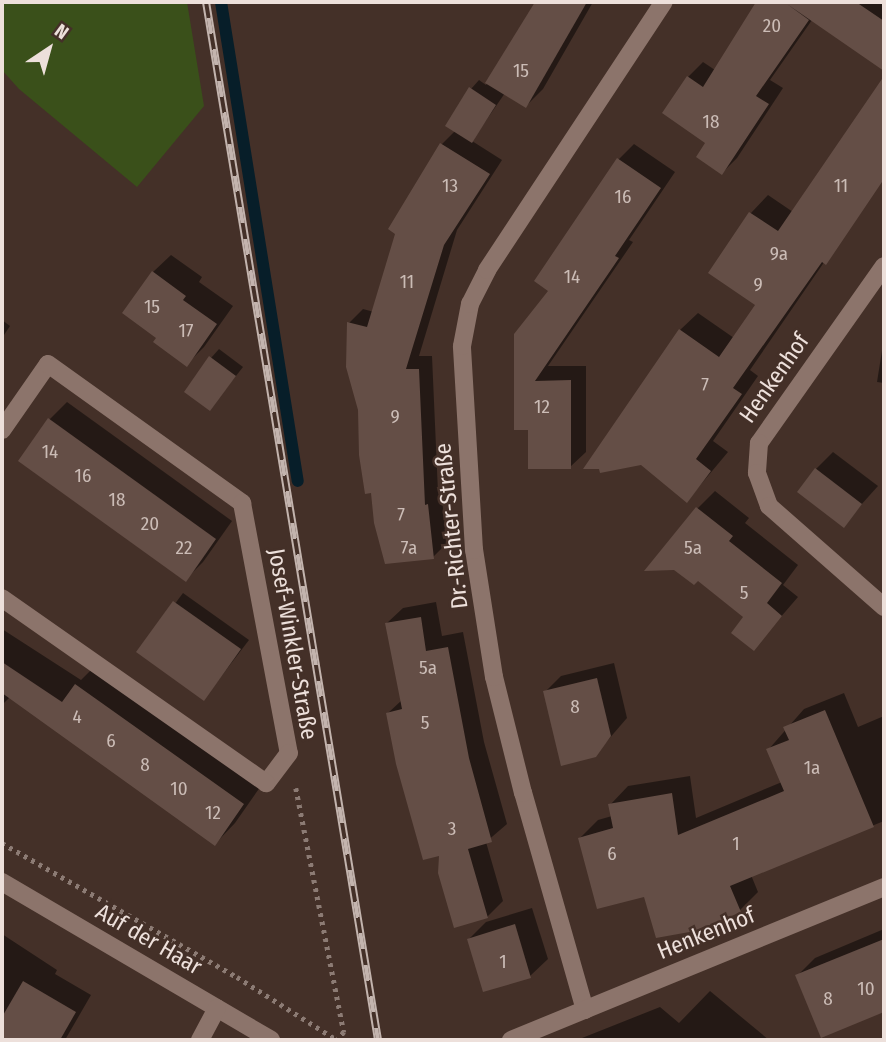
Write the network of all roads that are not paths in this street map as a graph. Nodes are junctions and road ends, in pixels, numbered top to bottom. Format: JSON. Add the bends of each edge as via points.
{"nodes":[{"id":1,"x":664,"y":2,"type":"edge"},
{"id":2,"x":884,"y":266,"type":"edge"},
{"id":3,"x":2,"y":430,"type":"edge"},
{"id":4,"x":2,"y":598,"type":"edge"},
{"id":5,"x":884,"y":607,"type":"edge"},
{"id":6,"x":2,"y":882,"type":"edge"},
{"id":7,"x":884,"y":887,"type":"edge"},
{"id":8,"x":217,"y":1008,"type":"junction"},
{"id":9,"x":585,"y":1010,"type":"junction"},
{"id":10,"x":200,"y":1040,"type":"edge"},
{"id":11,"x":271,"y":1040,"type":"edge"},
{"id":12,"x":511,"y":1040,"type":"edge"}],
"edges":[{"from":1,"to":9,"type":"street","name":"Dr.-Richter-Straße","via":[[487,270],[470,304],[462,346],[474,550],[494,677]]},
{"from":2,"to":5,"type":"street","name":"Henkenhof","via":[[759,443],[757,472],[769,506]]},
{"from":3,"to":4,"type":"street","name":"Josef-Winkler-Straße","via":[[48,364],[242,503],[289,753],[266,783]]},
{"from":6,"to":8,"type":"street","name":"Auf der Haar"},
{"from":7,"to":9,"type":"street","name":"Henkenhof"},
{"from":8,"to":10,"type":"street"},
{"from":8,"to":11,"type":"street","name":"Auf der Haar"},
{"from":9,"to":12,"type":"street"}]}
